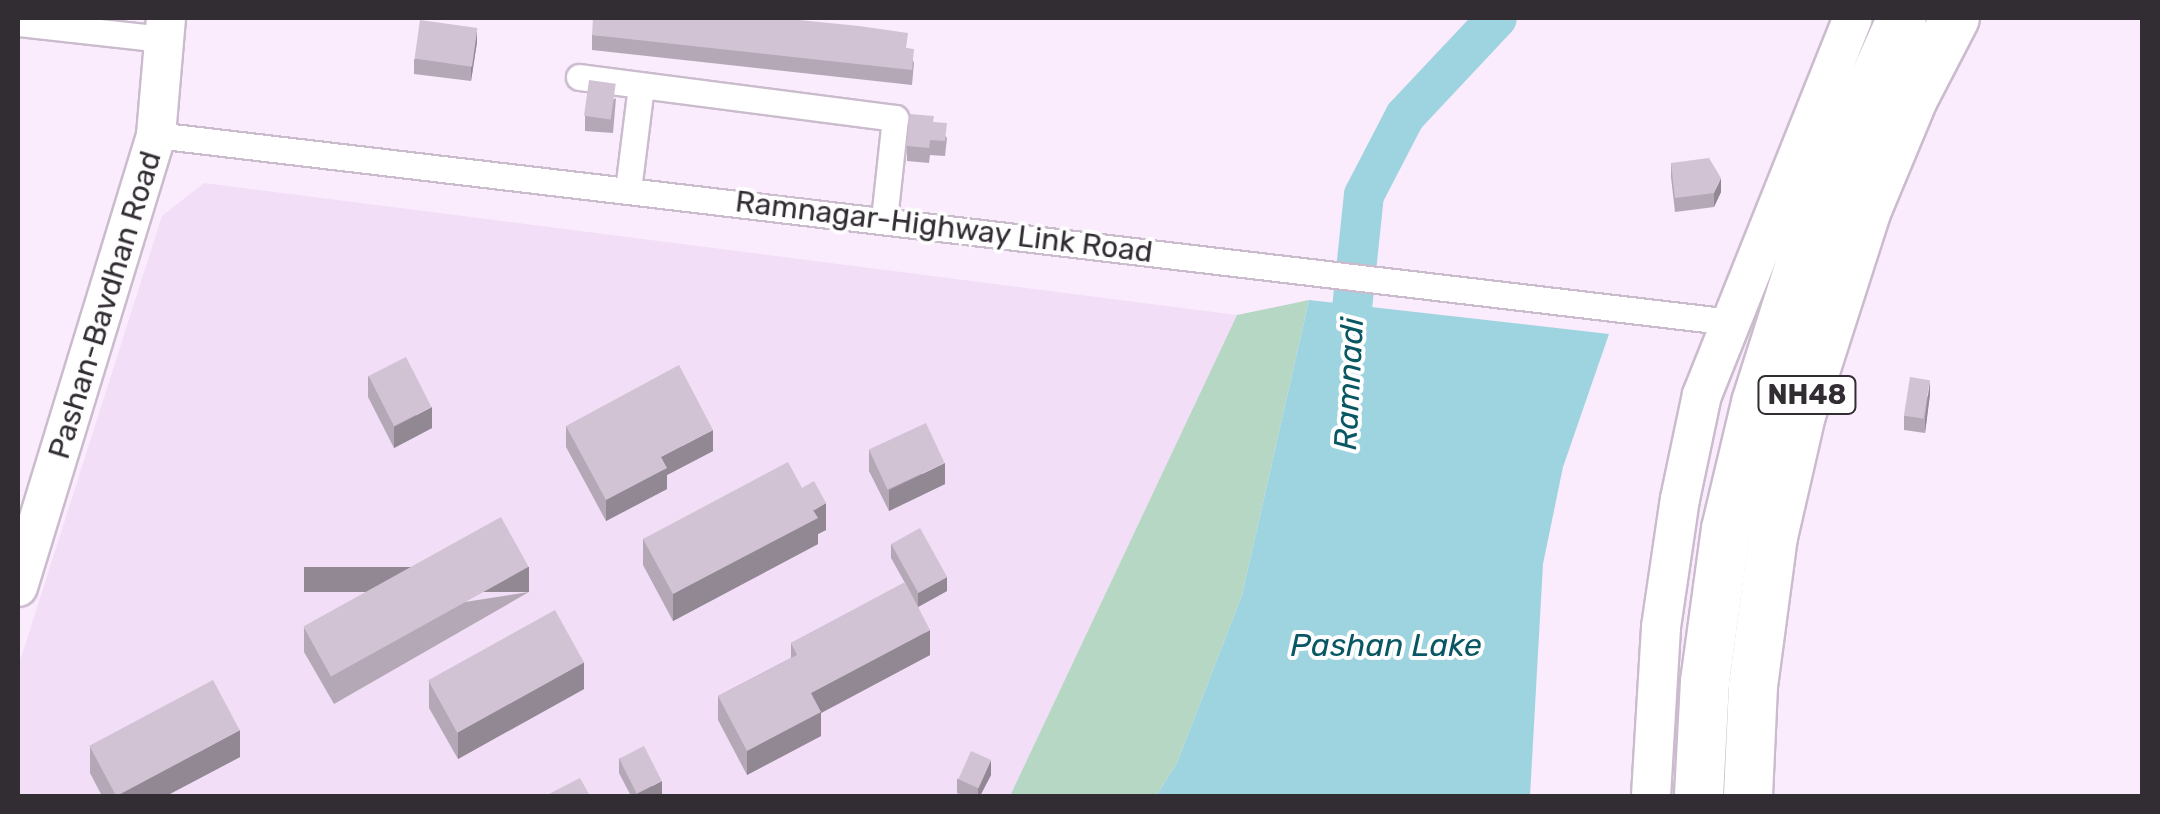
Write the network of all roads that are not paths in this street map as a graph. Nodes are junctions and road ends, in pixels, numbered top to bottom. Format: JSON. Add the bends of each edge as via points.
{"nodes":[{"id":1,"x":1853,"y":18,"type":"edge"},
{"id":2,"x":1902,"y":18,"type":"edge"},
{"id":3,"x":1955,"y":18,"type":"edge"},
{"id":4,"x":18,"y":24,"type":"edge"},
{"id":5,"x":165,"y":28,"type":"edge"},
{"id":6,"x":578,"y":77,"type":"dead end"},
{"id":7,"x":641,"y":86,"type":"junction"},
{"id":8,"x":156,"y":135,"type":"junction"},
{"id":9,"x":628,"y":190,"type":"junction"},
{"id":10,"x":884,"y":220,"type":"junction"},
{"id":11,"x":1732,"y":322,"type":"junction"},
{"id":12,"x":18,"y":587,"type":"edge"},
{"id":13,"x":1651,"y":796,"type":"edge"},
{"id":14,"x":1699,"y":796,"type":"edge"},
{"id":15,"x":1748,"y":796,"type":"edge"}],
"edges":[{"from":1,"to":11,"type":"street"},
{"from":2,"to":14,"type":"highway","number":"NH48","via":[[1822,195],[1756,403],[1726,529],[1705,682]]},
{"from":3,"to":15,"type":"highway","number":"NH48","via":[[1866,212],[1802,414],[1772,537],[1752,686]]},
{"from":4,"to":5,"type":"street"},
{"from":5,"to":8,"type":"street","name":"Pashan-Bavdhan Road"},
{"from":6,"to":7,"type":"street"},
{"from":7,"to":9,"type":"street"},
{"from":7,"to":10,"type":"street","via":[[895,118]]},
{"from":8,"to":9,"type":"street","name":"Ramnagar-Highway Link Road"},
{"from":8,"to":12,"type":"street","name":"Pashan-Bavdhan Road"},
{"from":9,"to":10,"type":"street","name":"Ramnagar-Highway Link Road"},
{"from":10,"to":11,"type":"street","name":"Ramnagar-Highway Link Road"},
{"from":11,"to":13,"type":"street","via":[[1702,395],[1680,499],[1661,628]]}]}
